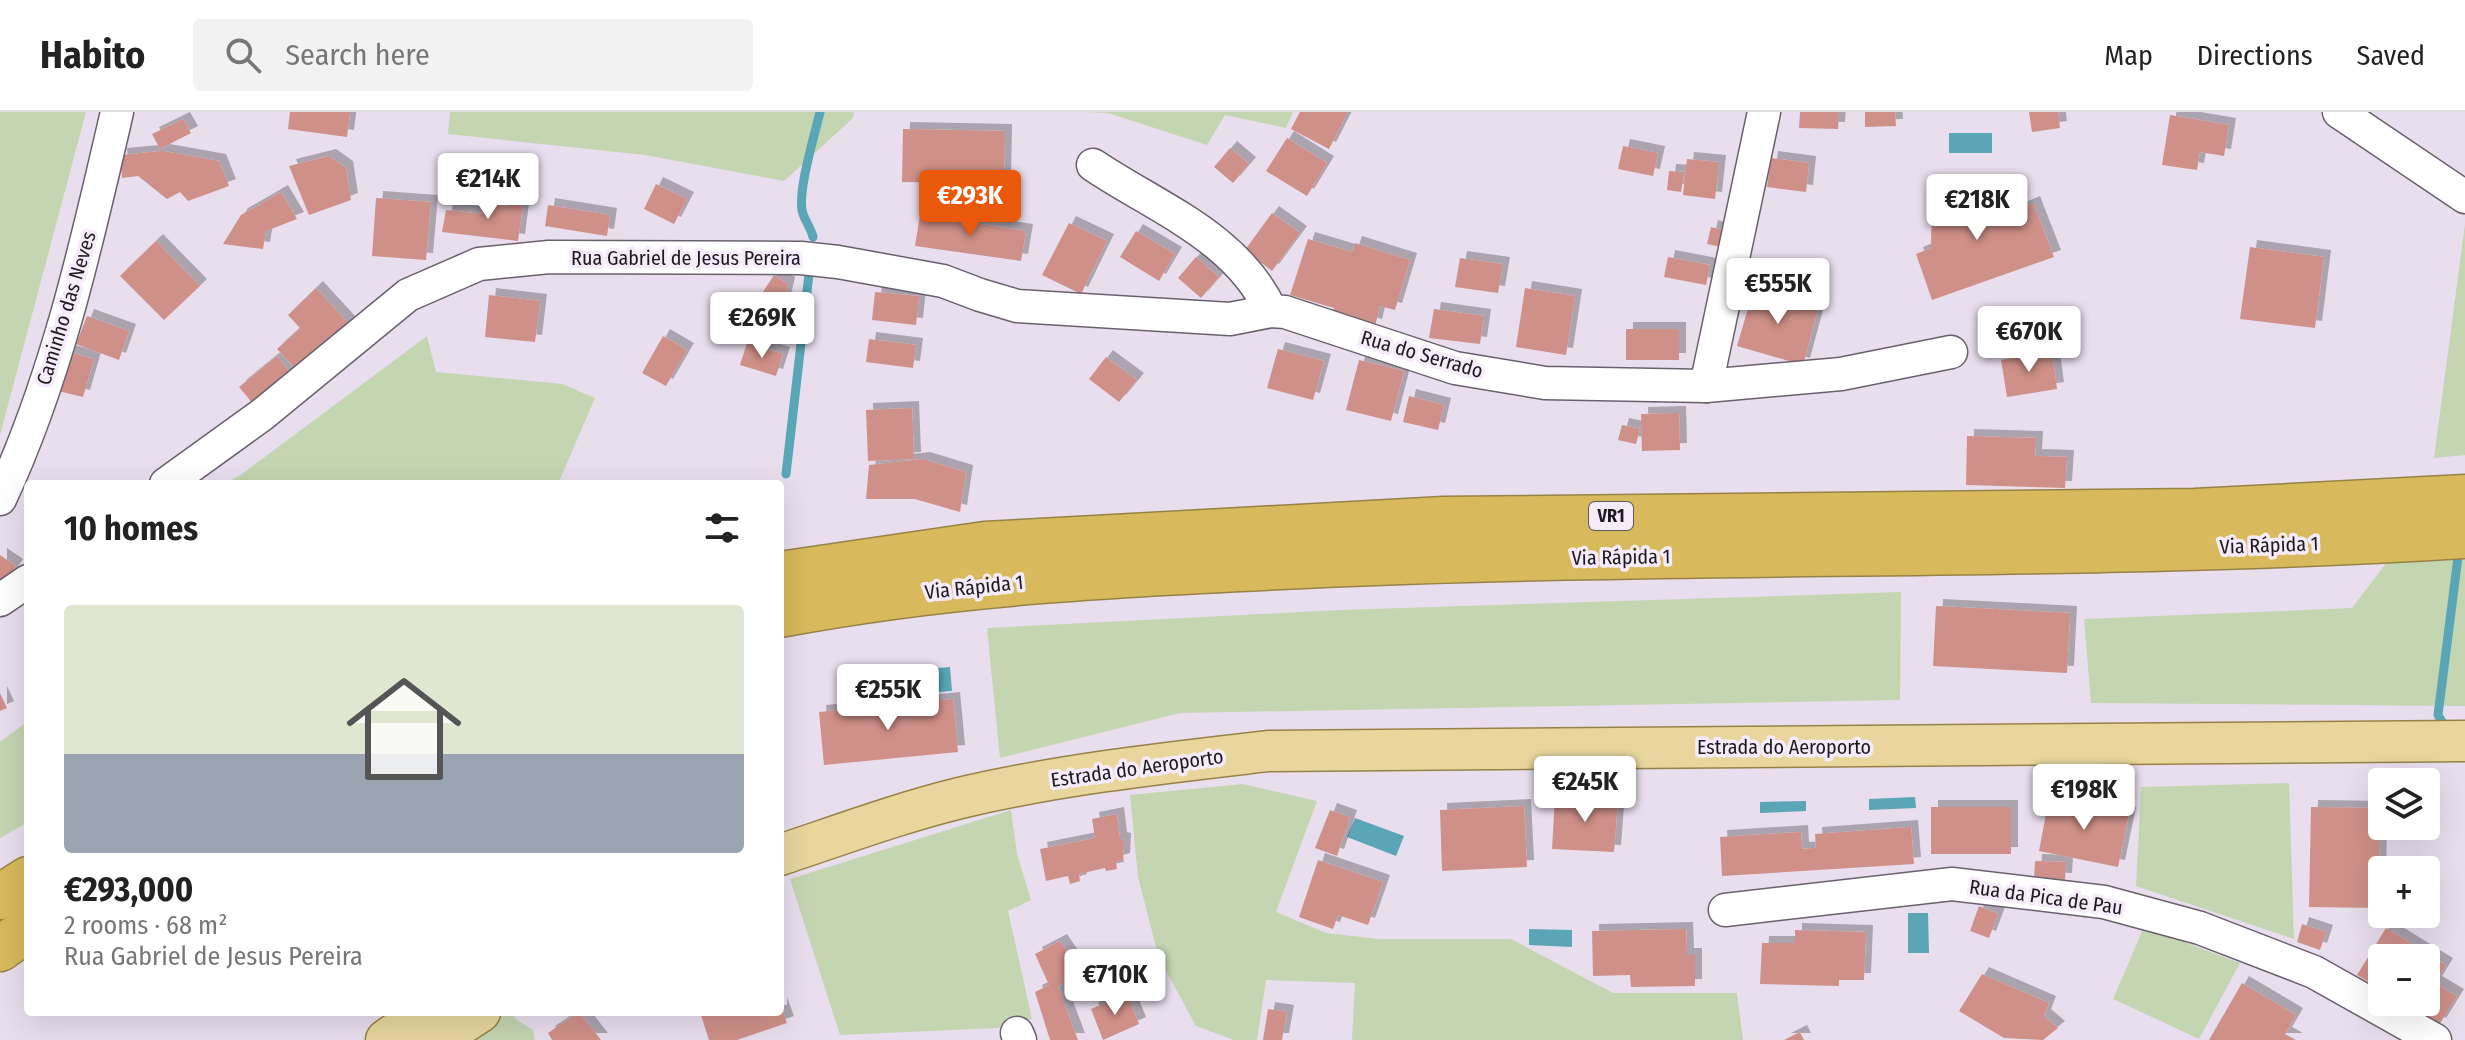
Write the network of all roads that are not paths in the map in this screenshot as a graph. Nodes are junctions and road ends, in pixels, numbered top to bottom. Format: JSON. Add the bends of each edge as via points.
{"nodes":[{"id":1,"x":117,"y":112,"type":"edge"},
{"id":2,"x":1764,"y":112,"type":"edge"},
{"id":3,"x":2339,"y":112,"type":"edge"},
{"id":4,"x":1093,"y":165,"type":"dead end"},
{"id":5,"x":2465,"y":197,"type":"edge"},
{"id":6,"x":1271,"y":311,"type":"junction"},
{"id":7,"x":1951,"y":352,"type":"dead end"},
{"id":8,"x":1706,"y":386,"type":"junction"},
{"id":9,"x":172,"y":480,"type":"edge"},
{"id":10,"x":0,"y":499,"type":"edge"},
{"id":11,"x":2450,"y":518,"type":"edge"},
{"id":12,"x":784,"y":573,"type":"edge"},
{"id":13,"x":24,"y":584,"type":"edge"},
{"id":14,"x":0,"y":600,"type":"edge"},
{"id":15,"x":784,"y":614,"type":"edge"},
{"id":16,"x":2446,"y":741,"type":"edge"},
{"id":17,"x":784,"y":854,"type":"edge"},
{"id":18,"x":24,"y":882,"type":"edge"},
{"id":19,"x":0,"y":897,"type":"edge"},
{"id":20,"x":1725,"y":910,"type":"dead end"},
{"id":21,"x":24,"y":932,"type":"edge"},
{"id":22,"x":0,"y":949,"type":"edge"},
{"id":23,"x":419,"y":1016,"type":"edge"},
{"id":24,"x":457,"y":1016,"type":"edge"},
{"id":25,"x":474,"y":1016,"type":"edge"},
{"id":26,"x":386,"y":1040,"type":"edge"},
{"id":27,"x":430,"y":1040,"type":"edge"},
{"id":28,"x":437,"y":1040,"type":"edge"},
{"id":29,"x":2435,"y":1040,"type":"edge"}],
"edges":[{"from":1,"to":10,"type":"street","name":"Caminho das Neves","via":[[77,285]]},
{"from":2,"to":8,"type":"street"},
{"from":3,"to":5,"type":"street"},
{"from":4,"to":6,"type":"street","via":[[1218,242],[1253,277]]},
{"from":6,"to":8,"type":"street","name":"Rua do Serrado","via":[[1455,368],[1545,383]]},
{"from":6,"to":9,"type":"street","name":"Rua Gabriel de Jesus Pereira","via":[[1211,319],[1017,306],[943,281],[801,258],[549,257],[479,264],[408,295],[263,414]]},
{"from":7,"to":8,"type":"street","name":"Rua do Serrado","via":[[1841,374]]},
{"from":11,"to":12,"type":"highway","name":"Via Rápida 1","number":"VR1","via":[[2195,511],[1444,519],[985,544]]},
{"from":11,"to":15,"type":"highway","name":"Via Rápida 1","number":"VR1","via":[[2190,548],[1390,562],[1101,576],[984,585]]},
{"from":13,"to":14,"type":"street"},
{"from":16,"to":17,"type":"main road","name":"Estrada do Aeroporto","via":[[1268,751],[1118,768],[960,798]]},
{"from":18,"to":19,"type":"highway"},
{"from":20,"to":29,"type":"street","name":"Rua da Pica de Pau","via":[[1952,884],[2104,902],[2200,928],[2314,972]]},
{"from":21,"to":22,"type":"highway"},
{"from":23,"to":26,"type":"main road"},
{"from":24,"to":27,"type":"main road"},
{"from":25,"to":28,"type":"main road"}]}
